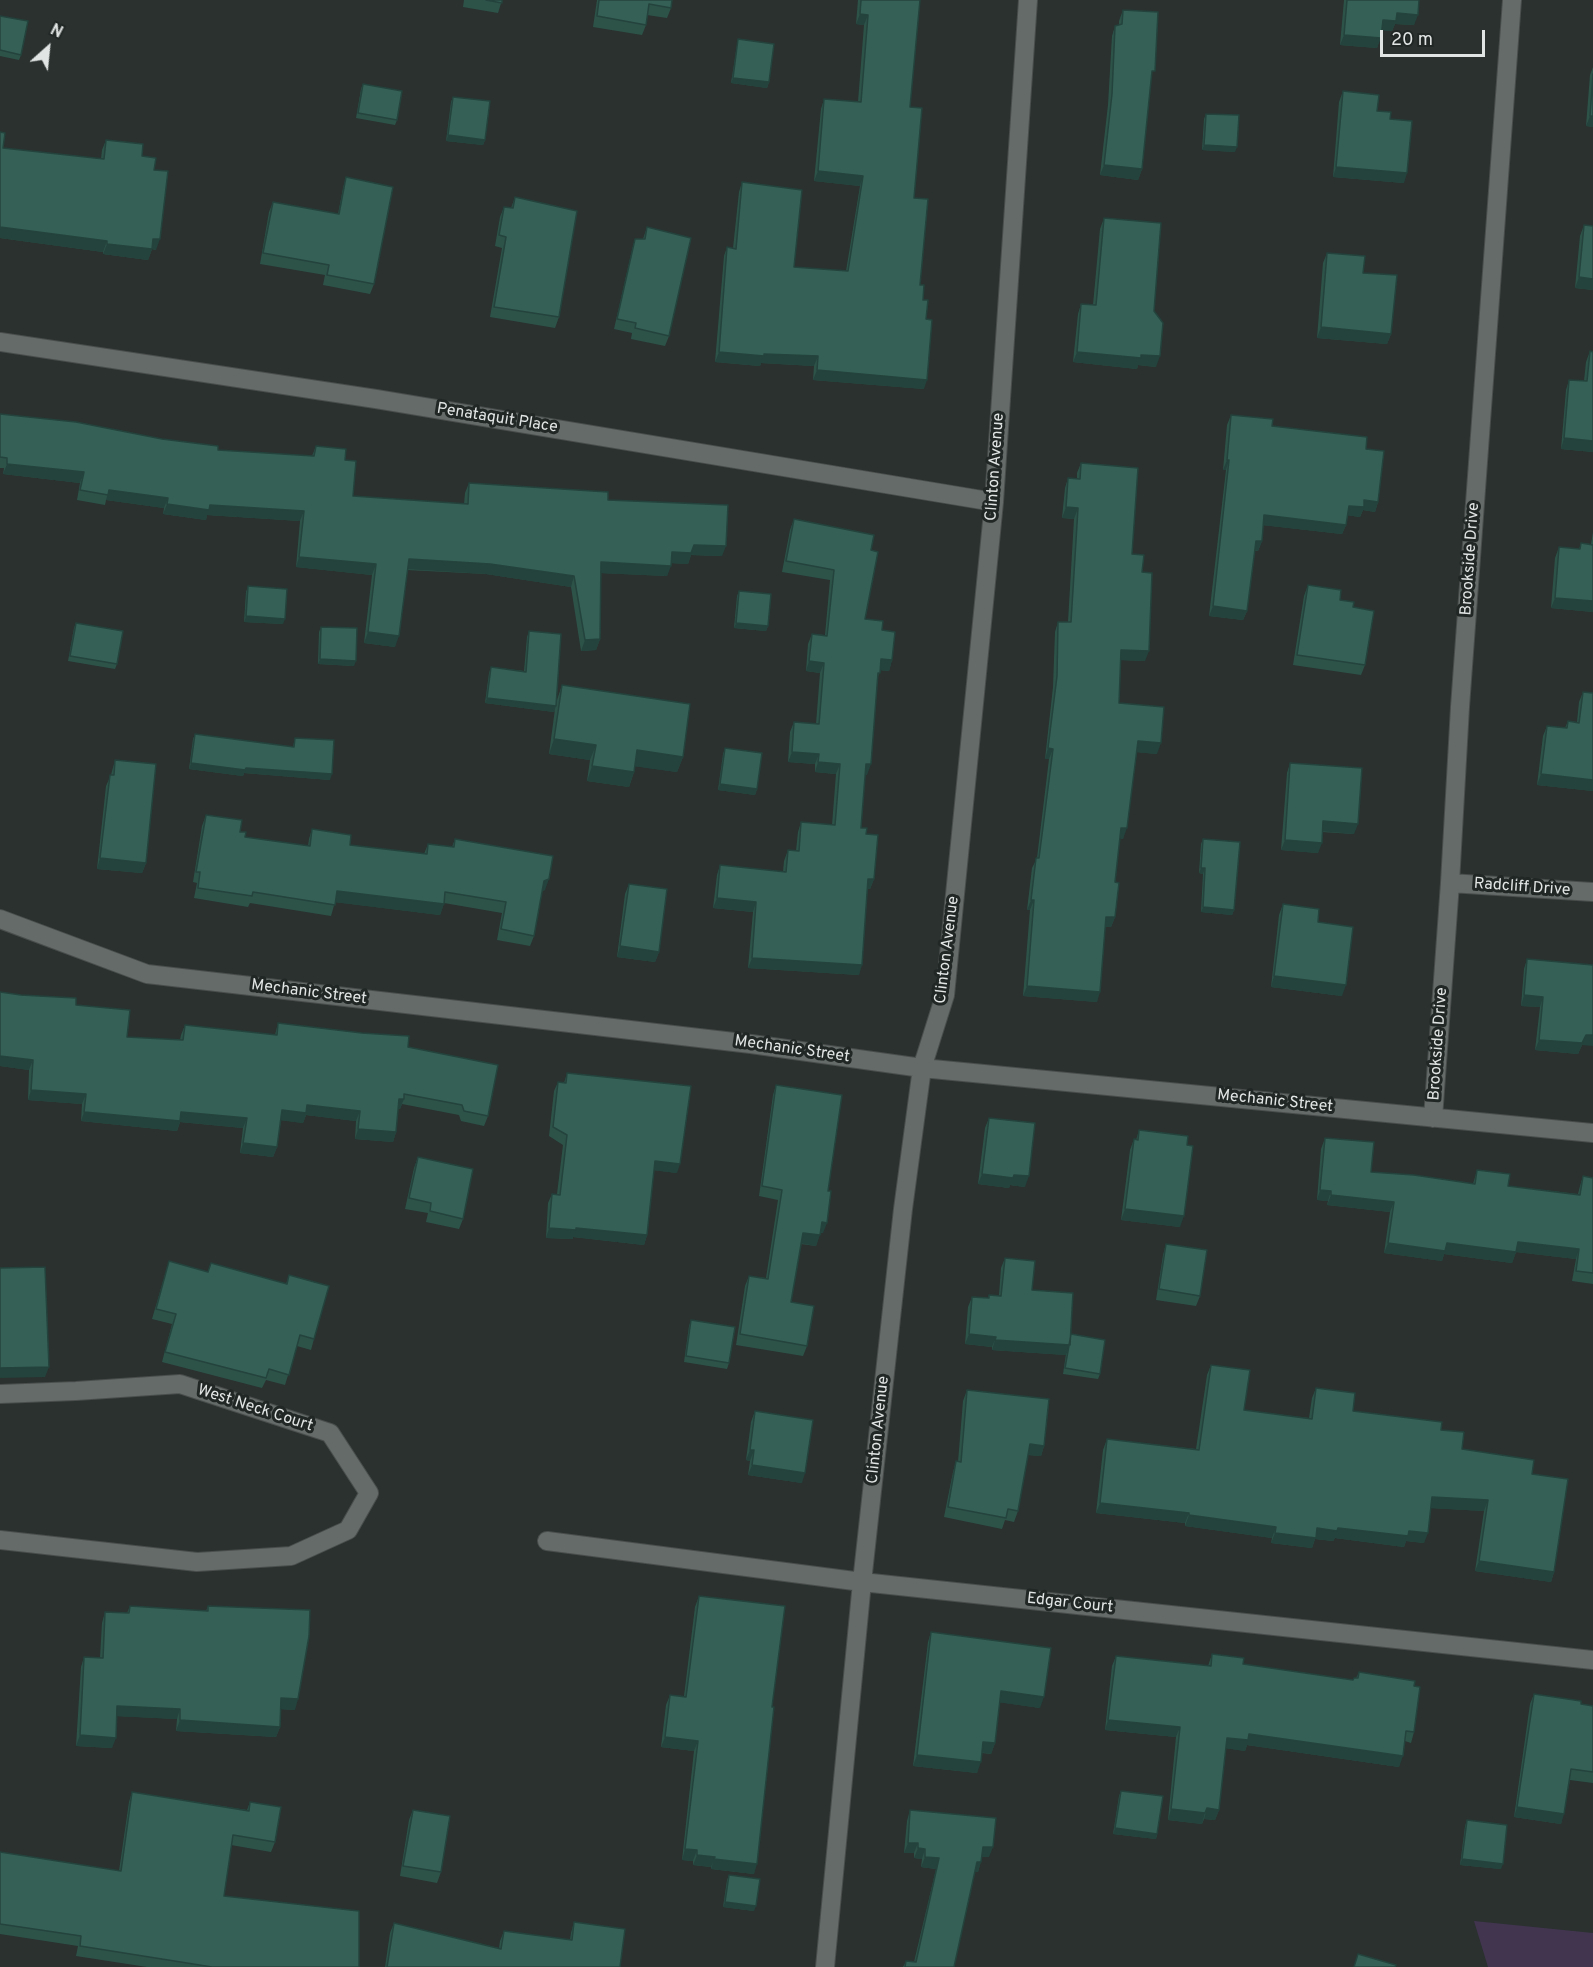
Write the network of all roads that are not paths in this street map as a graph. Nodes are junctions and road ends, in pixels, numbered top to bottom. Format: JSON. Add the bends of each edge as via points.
{"nodes":[{"id":1,"x":1028,"y":0,"type":"edge"},
{"id":2,"x":1512,"y":0,"type":"edge"},
{"id":3,"x":0,"y":342,"type":"edge"},
{"id":4,"x":994,"y":502,"type":"junction"},
{"id":5,"x":1450,"y":883,"type":"junction"},
{"id":6,"x":1593,"y":892,"type":"edge"},
{"id":7,"x":0,"y":919,"type":"edge"},
{"id":8,"x":922,"y":1068,"type":"junction"},
{"id":9,"x":1433,"y":1118,"type":"junction"},
{"id":10,"x":1593,"y":1133,"type":"edge"},
{"id":11,"x":0,"y":1394,"type":"edge"},
{"id":12,"x":0,"y":1539,"type":"edge"},
{"id":13,"x":547,"y":1541,"type":"dead end"},
{"id":14,"x":862,"y":1582,"type":"junction"},
{"id":15,"x":1593,"y":1660,"type":"edge"},
{"id":16,"x":825,"y":1967,"type":"edge"}],
"edges":[{"from":1,"to":4,"type":"street","name":"Clinton Avenue"},
{"from":2,"to":5,"type":"street","name":"Brookside Drive"},
{"from":3,"to":4,"type":"street","name":"Penataquit Place","via":[[376,399]]},
{"from":4,"to":8,"type":"street","name":"Clinton Avenue","via":[[945,995]]},
{"from":5,"to":6,"type":"street","name":"Radcliff Drive"},
{"from":5,"to":9,"type":"street","name":"Brookside Drive"},
{"from":7,"to":8,"type":"street","name":"Mechanic Street","via":[[147,974],[751,1044]]},
{"from":8,"to":9,"type":"street","name":"Mechanic Street"},
{"from":8,"to":14,"type":"street","name":"Clinton Avenue"},
{"from":9,"to":10,"type":"street","name":"Mechanic Street"},
{"from":11,"to":12,"type":"street","name":"West Neck Court","via":[[180,1384],[330,1433],[369,1493],[348,1530],[291,1556],[197,1562]]},
{"from":13,"to":14,"type":"street","name":"Edgar Court"},
{"from":14,"to":15,"type":"street","name":"Edgar Court"},
{"from":14,"to":16,"type":"street","name":"Clinton Avenue"}]}
